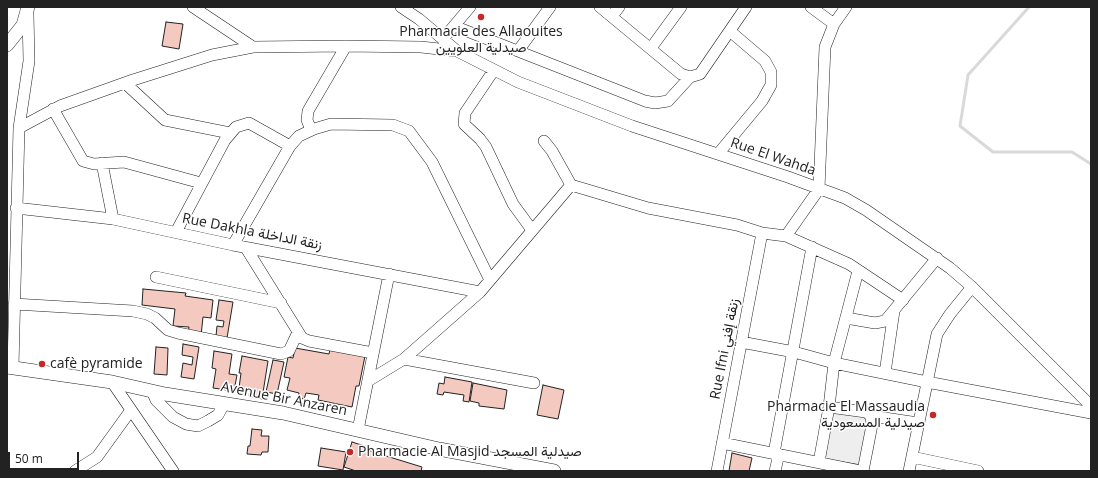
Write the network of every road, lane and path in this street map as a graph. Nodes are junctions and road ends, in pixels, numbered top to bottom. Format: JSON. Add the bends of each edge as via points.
{"nodes":[{"id":1,"x":193,"y":7,"type":"edge"},
{"id":2,"x":401,"y":7,"type":"edge"},
{"id":3,"x":470,"y":7,"type":"edge"},
{"id":4,"x":550,"y":7,"type":"edge"},
{"id":5,"x":600,"y":7,"type":"edge"},
{"id":6,"x":619,"y":7,"type":"edge"},
{"id":7,"x":681,"y":7,"type":"edge"},
{"id":8,"x":746,"y":7,"type":"edge"},
{"id":9,"x":811,"y":7,"type":"edge"},
{"id":10,"x":846,"y":7,"type":"edge"},
{"id":11,"x":28,"y":9,"type":"edge"},
{"id":12,"x":612,"y":16,"type":"junction"},
{"id":13,"x":834,"y":24,"type":"junction"},
{"id":14,"x":454,"y":26,"type":"junction"},
{"id":15,"x":731,"y":32,"type":"junction"},
{"id":16,"x":442,"y":39,"type":"junction"},
{"id":17,"x":7,"y":45,"type":"edge"},
{"id":18,"x":346,"y":46,"type":"junction"},
{"id":19,"x":253,"y":47,"type":"junction"},
{"id":20,"x":651,"y":48,"type":"junction"},
{"id":21,"x":457,"y":51,"type":"junction"},
{"id":22,"x":518,"y":51,"type":"junction"},
{"id":23,"x":494,"y":70,"type":"junction"},
{"id":24,"x":690,"y":77,"type":"junction"},
{"id":25,"x":125,"y":83,"type":"junction"},
{"id":26,"x":53,"y":109,"type":"junction"},
{"id":27,"x":19,"y":128,"type":"junction"},
{"id":28,"x":311,"y":130,"type":"junction"},
{"id":29,"x":230,"y":133,"type":"junction"},
{"id":30,"x":544,"y":141,"type":"dead end"},
{"id":31,"x":290,"y":146,"type":"junction"},
{"id":32,"x":718,"y":154,"type":"junction"},
{"id":33,"x":102,"y":163,"type":"junction"},
{"id":34,"x":201,"y":183,"type":"junction"},
{"id":35,"x":571,"y":185,"type":"junction"},
{"id":36,"x":819,"y":189,"type":"junction"},
{"id":37,"x":16,"y":208,"type":"junction"},
{"id":38,"x":113,"y":219,"type":"junction"},
{"id":39,"x":532,"y":230,"type":"junction"},
{"id":40,"x":176,"y":232,"type":"junction"},
{"id":41,"x":762,"y":233,"type":"junction"},
{"id":42,"x":786,"y":236,"type":"junction"},
{"id":43,"x":11,"y":245,"type":"edge"},
{"id":44,"x":233,"y":245,"type":"junction"},
{"id":45,"x":812,"y":247,"type":"junction"},
{"id":46,"x":246,"y":248,"type":"junction"},
{"id":47,"x":937,"y":258,"type":"junction"},
{"id":48,"x":858,"y":271,"type":"junction"},
{"id":49,"x":389,"y":274,"type":"junction"},
{"id":50,"x":156,"y":277,"type":"dead end"},
{"id":51,"x":490,"y":280,"type":"junction"},
{"id":52,"x":972,"y":287,"type":"junction"},
{"id":53,"x":480,"y":292,"type":"junction"},
{"id":54,"x":903,"y":300,"type":"junction"},
{"id":55,"x":281,"y":303,"type":"junction"},
{"id":56,"x":14,"y":304,"type":"junction"},
{"id":57,"x":894,"y":311,"type":"junction"},
{"id":58,"x":846,"y":318,"type":"junction"},
{"id":59,"x":298,"y":332,"type":"junction"},
{"id":60,"x":741,"y":342,"type":"junction"},
{"id":61,"x":794,"y":352,"type":"junction"},
{"id":62,"x":373,"y":353,"type":"junction"},
{"id":63,"x":404,"y":359,"type":"junction"},
{"id":64,"x":834,"y":363,"type":"junction"},
{"id":65,"x":10,"y":367,"type":"edge"},
{"id":66,"x":885,"y":373,"type":"junction"},
{"id":67,"x":368,"y":381,"type":"junction"},
{"id":68,"x":112,"y":382,"type":"junction"},
{"id":69,"x":927,"y":382,"type":"junction"},
{"id":70,"x":534,"y":383,"type":"dead end"},
{"id":71,"x":152,"y":391,"type":"junction"},
{"id":72,"x":224,"y":404,"type":"junction"},
{"id":73,"x":1091,"y":406,"type":"edge"},
{"id":74,"x":829,"y":407,"type":"junction"},
{"id":75,"x":131,"y":410,"type":"junction"},
{"id":76,"x":1091,"y":413,"type":"edge"},
{"id":77,"x":871,"y":416,"type":"junction"},
{"id":78,"x":918,"y":423,"type":"junction"},
{"id":79,"x":358,"y":430,"type":"junction"},
{"id":80,"x":722,"y":444,"type":"junction"},
{"id":81,"x":776,"y":453,"type":"junction"},
{"id":82,"x":912,"y":457,"type":"junction"},
{"id":83,"x":819,"y":462,"type":"junction"},
{"id":84,"x":75,"y":471,"type":"edge"},
{"id":85,"x":173,"y":471,"type":"edge"},
{"id":86,"x":554,"y":471,"type":"edge"},
{"id":87,"x":717,"y":471,"type":"edge"},
{"id":88,"x":775,"y":471,"type":"edge"},
{"id":89,"x":860,"y":471,"type":"edge"},
{"id":90,"x":863,"y":471,"type":"edge"},
{"id":91,"x":909,"y":471,"type":"edge"},
{"id":92,"x":978,"y":471,"type":"edge"}],
"edges":[{"from":1,"to":19,"type":"street"},
{"from":2,"to":16,"type":"street","name":"Rue El Wahda"},
{"from":3,"to":14,"type":"street"},
{"from":4,"to":22,"type":"street"},
{"from":5,"to":12,"type":"street"},
{"from":6,"to":12,"type":"street"},
{"from":7,"to":20,"type":"street"},
{"from":8,"to":15,"type":"street"},
{"from":9,"to":13,"type":"street"},
{"from":10,"to":13,"type":"street"},
{"from":11,"to":17,"type":"main road","via":[[23,25]]},
{"from":11,"to":27,"type":"street","via":[[29,61]]},
{"from":12,"to":20,"type":"street"},
{"from":13,"to":36,"type":"street","via":[[827,37],[824,53]]},
{"from":14,"to":16,"type":"street"},
{"from":14,"to":22,"type":"street"},
{"from":15,"to":24,"type":"street","via":[[700,74]]},
{"from":15,"to":32,"type":"street","via":[[765,61],[771,72],[771,84],[758,106]]},
{"from":16,"to":21,"type":"street","name":"Rue El Wahda"},
{"from":18,"to":19,"type":"street"},
{"from":18,"to":21,"type":"street","via":[[421,47]]},
{"from":18,"to":28,"type":"street","via":[[308,111],[307,120]]},
{"from":19,"to":25,"type":"street","via":[[212,55]]},
{"from":20,"to":24,"type":"street","via":[[681,74]]},
{"from":21,"to":23,"type":"street","name":"Rue El Wahda"},
{"from":22,"to":24,"type":"street","via":[[655,103],[668,101]]},
{"from":23,"to":32,"type":"street","name":"Rue El Wahda","via":[[518,82],[632,126]]},
{"from":23,"to":39,"type":"street","via":[[466,113],[464,124],[489,152],[512,204]]},
{"from":25,"to":26,"type":"street"},
{"from":25,"to":29,"type":"street","via":[[165,120]]},
{"from":26,"to":27,"type":"street"},
{"from":26,"to":33,"type":"street","via":[[83,161]]},
{"from":27,"to":37,"type":"street"},
{"from":28,"to":31,"type":"street","via":[[299,136]]},
{"from":28,"to":51,"type":"street","via":[[331,124],[393,125],[409,131],[432,162]]},
{"from":29,"to":31,"type":"street","via":[[241,124],[249,123]]},
{"from":29,"to":34,"type":"street"},
{"from":30,"to":35,"type":"street"},
{"from":31,"to":44,"type":"street"},
{"from":32,"to":36,"type":"street","name":"Rue El Wahda"},
{"from":33,"to":34,"type":"street","via":[[124,162]]},
{"from":33,"to":38,"type":"street"},
{"from":34,"to":40,"type":"street"},
{"from":35,"to":39,"type":"street"},
{"from":35,"to":41,"type":"street","via":[[648,208],[737,225]]},
{"from":36,"to":42,"type":"street"},
{"from":36,"to":47,"type":"street","name":"Rue El Wahda","via":[[845,198],[866,210]]},
{"from":37,"to":38,"type":"street","name":"Rue Dakhla زنقة الداخلة"},
{"from":37,"to":43,"type":"street"},
{"from":38,"to":40,"type":"street","name":"Rue Dakhla زنقة الداخلة"},
{"from":39,"to":51,"type":"street"},
{"from":40,"to":44,"type":"street","name":"Rue Dakhla زنقة الداخلة"},
{"from":41,"to":42,"type":"street"},
{"from":41,"to":60,"type":"street","name":"Rue Ifni زنقة إفني"},
{"from":42,"to":45,"type":"street"},
{"from":43,"to":56,"type":"street"},
{"from":44,"to":46,"type":"street","name":"Rue Dakhla زنقة الداخلة"},
{"from":45,"to":48,"type":"street","via":[[849,264]]},
{"from":45,"to":61,"type":"street"},
{"from":46,"to":49,"type":"street","name":"Rue Dakhla زنقة الداخلة"},
{"from":46,"to":55,"type":"street"},
{"from":47,"to":52,"type":"street","name":"Rue El Wahda"},
{"from":47,"to":54,"type":"street"},
{"from":48,"to":54,"type":"street"},
{"from":48,"to":58,"type":"street"},
{"from":49,"to":53,"type":"street","name":"Rue Dakhla زنقة الداخلة"},
{"from":49,"to":62,"type":"street"},
{"from":50,"to":55,"type":"street"},
{"from":51,"to":53,"type":"street"},
{"from":52,"to":69,"type":"street","via":[[937,334]]},
{"from":52,"to":73,"type":"street","name":"Rue El Wahda"},
{"from":53,"to":63,"type":"street"},
{"from":54,"to":57,"type":"street"},
{"from":55,"to":59,"type":"street"},
{"from":56,"to":59,"type":"street","via":[[133,311],[147,314],[168,330],[178,333],[281,354],[289,351]]},
{"from":56,"to":65,"type":"street"},
{"from":57,"to":58,"type":"street","via":[[881,322]]},
{"from":57,"to":66,"type":"street"},
{"from":58,"to":64,"type":"street"},
{"from":59,"to":62,"type":"street","via":[[309,342]]},
{"from":60,"to":61,"type":"street"},
{"from":60,"to":80,"type":"street","name":"Rue Ifni زنقة إفني"},
{"from":61,"to":64,"type":"street"},
{"from":61,"to":81,"type":"street"},
{"from":62,"to":67,"type":"street"},
{"from":63,"to":67,"type":"street"},
{"from":63,"to":70,"type":"street"},
{"from":64,"to":66,"type":"street"},
{"from":64,"to":74,"type":"street"},
{"from":65,"to":68,"type":"main road","name":"Avenue Bir Anzaren"},
{"from":66,"to":69,"type":"street"},
{"from":67,"to":79,"type":"street"},
{"from":68,"to":71,"type":"main road","name":"Avenue Bir Anzaren"},
{"from":68,"to":75,"type":"street"},
{"from":69,"to":76,"type":"street"},
{"from":69,"to":78,"type":"street"},
{"from":71,"to":72,"type":"main road","name":"Avenue Bir Anzaren"},
{"from":71,"to":72,"type":"street","via":[[156,400],[173,417],[186,424],[198,426],[208,422],[218,415]]},
{"from":72,"to":79,"type":"main road","name":"Avenue Bir Anzaren","via":[[283,413]]},
{"from":74,"to":77,"type":"street","via":[[866,412]]},
{"from":74,"to":83,"type":"street"},
{"from":75,"to":84,"type":"street","via":[[97,457]]},
{"from":75,"to":85,"type":"street"},
{"from":77,"to":78,"type":"street"},
{"from":77,"to":90,"type":"street","via":[[872,425]]},
{"from":78,"to":82,"type":"street"},
{"from":79,"to":86,"type":"main road","name":"Avenue Bir Anzaren","via":[[439,449]]},
{"from":80,"to":81,"type":"street"},
{"from":80,"to":87,"type":"street","name":"Rue Ifni زنقة إفني"},
{"from":81,"to":83,"type":"street"},
{"from":81,"to":88,"type":"street"},
{"from":82,"to":91,"type":"street"},
{"from":82,"to":92,"type":"street"},
{"from":83,"to":89,"type":"street"}]}
